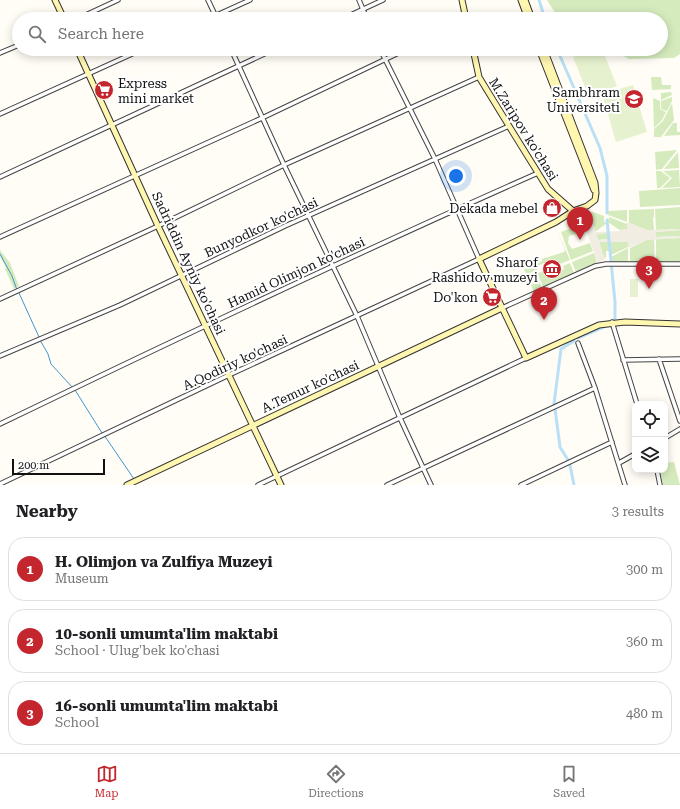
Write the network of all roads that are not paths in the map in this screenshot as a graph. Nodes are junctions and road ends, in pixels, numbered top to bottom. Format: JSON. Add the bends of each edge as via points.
{"nodes":[{"id":1,"x":55,"y":0,"type":"edge"},
{"id":2,"x":118,"y":0,"type":"edge"},
{"id":3,"x":208,"y":0,"type":"edge"},
{"id":4,"x":250,"y":0,"type":"edge"},
{"id":5,"x":359,"y":0,"type":"edge"},
{"id":6,"x":384,"y":0,"type":"edge"},
{"id":7,"x":462,"y":0,"type":"edge"},
{"id":8,"x":521,"y":0,"type":"edge"},
{"id":9,"x":525,"y":0,"type":"edge"},
{"id":10,"x":363,"y":9,"type":"junction"},
{"id":11,"x":61,"y":12,"type":"edge"},
{"id":12,"x":92,"y":12,"type":"edge"},
{"id":13,"x":214,"y":12,"type":"edge"},
{"id":14,"x":226,"y":12,"type":"edge"},
{"id":15,"x":357,"y":12,"type":"edge"},
{"id":16,"x":364,"y":12,"type":"edge"},
{"id":17,"x":465,"y":12,"type":"edge"},
{"id":18,"x":525,"y":12,"type":"edge"},
{"id":19,"x":529,"y":12,"type":"edge"},
{"id":20,"x":12,"y":48,"type":"edge"},
{"id":21,"x":0,"y":53,"type":"edge"},
{"id":22,"x":80,"y":56,"type":"edge"},
{"id":23,"x":128,"y":56,"type":"edge"},
{"id":24,"x":234,"y":56,"type":"edge"},
{"id":25,"x":259,"y":56,"type":"edge"},
{"id":26,"x":384,"y":56,"type":"edge"},
{"id":27,"x":392,"y":56,"type":"edge"},
{"id":28,"x":474,"y":56,"type":"edge"},
{"id":29,"x":542,"y":56,"type":"edge"},
{"id":30,"x":547,"y":56,"type":"edge"},
{"id":31,"x":385,"y":59,"type":"junction"},
{"id":32,"x":239,"y":65,"type":"junction"},
{"id":33,"x":89,"y":74,"type":"junction"},
{"id":34,"x":479,"y":77,"type":"junction"},
{"id":35,"x":411,"y":109,"type":"junction"},
{"id":36,"x":0,"y":114,"type":"edge"},
{"id":37,"x":262,"y":118,"type":"junction"},
{"id":38,"x":112,"y":125,"type":"junction"},
{"id":39,"x":509,"y":126,"type":"junction"},
{"id":40,"x":435,"y":159,"type":"junction"},
{"id":41,"x":284,"y":165,"type":"junction"},
{"id":42,"x":538,"y":172,"type":"junction"},
{"id":43,"x":136,"y":176,"type":"junction"},
{"id":44,"x":0,"y":178,"type":"edge"},
{"id":45,"x":596,"y":193,"type":"junction"},
{"id":46,"x":456,"y":208,"type":"junction"},
{"id":47,"x":573,"y":212,"type":"junction"},
{"id":48,"x":308,"y":216,"type":"junction"},
{"id":49,"x":158,"y":226,"type":"junction"},
{"id":50,"x":0,"y":237,"type":"edge"},
{"id":51,"x":479,"y":258,"type":"junction"},
{"id":52,"x":680,"y":264,"type":"edge"},
{"id":53,"x":332,"y":266,"type":"junction"},
{"id":54,"x":182,"y":276,"type":"junction"},
{"id":55,"x":0,"y":299,"type":"edge"},
{"id":56,"x":502,"y":308,"type":"junction"},
{"id":57,"x":357,"y":316,"type":"junction"},
{"id":58,"x":612,"y":322,"type":"junction"},
{"id":59,"x":206,"y":324,"type":"junction"},
{"id":60,"x":680,"y":324,"type":"edge"},
{"id":61,"x":578,"y":344,"type":"dead end"},
{"id":62,"x":0,"y":356,"type":"edge"},
{"id":63,"x":526,"y":358,"type":"junction"},
{"id":64,"x":659,"y":359,"type":"junction"},
{"id":65,"x":680,"y":359,"type":"edge"},
{"id":66,"x":623,"y":360,"type":"junction"},
{"id":67,"x":379,"y":366,"type":"junction"},
{"id":68,"x":229,"y":375,"type":"junction"},
{"id":69,"x":595,"y":388,"type":"junction"},
{"id":70,"x":637,"y":401,"type":"edge"},
{"id":71,"x":400,"y":418,"type":"junction"},
{"id":72,"x":680,"y":420,"type":"edge"},
{"id":73,"x":0,"y":424,"type":"edge"},
{"id":74,"x":252,"y":425,"type":"junction"},
{"id":75,"x":680,"y":430,"type":"edge"},
{"id":76,"x":667,"y":437,"type":"edge"},
{"id":77,"x":612,"y":442,"type":"junction"},
{"id":78,"x":632,"y":456,"type":"edge"},
{"id":79,"x":619,"y":463,"type":"junction"},
{"id":80,"x":423,"y":468,"type":"junction"},
{"id":81,"x":657,"y":473,"type":"edge"},
{"id":82,"x":277,"y":476,"type":"junction"},
{"id":83,"x":138,"y":482,"type":"edge"},
{"id":84,"x":0,"y":484,"type":"edge"},
{"id":85,"x":127,"y":485,"type":"edge"},
{"id":86,"x":258,"y":485,"type":"edge"},
{"id":87,"x":281,"y":485,"type":"edge"},
{"id":88,"x":387,"y":485,"type":"edge"},
{"id":89,"x":431,"y":485,"type":"edge"},
{"id":90,"x":521,"y":485,"type":"edge"},
{"id":91,"x":625,"y":485,"type":"edge"},
{"id":92,"x":660,"y":485,"type":"edge"}],
"edges":[{"from":1,"to":11,"type":"street"},
{"from":2,"to":12,"type":"street"},
{"from":3,"to":13,"type":"street"},
{"from":4,"to":14,"type":"street"},
{"from":5,"to":10,"type":"street"},
{"from":6,"to":10,"type":"street"},
{"from":7,"to":17,"type":"street"},
{"from":8,"to":18,"type":"street"},
{"from":9,"to":19,"type":"street"},
{"from":10,"to":15,"type":"street"},
{"from":10,"to":16,"type":"street"},
{"from":20,"to":21,"type":"street"},
{"from":22,"to":33,"type":"street","name":"Sadriddin Ayniy ko'chasi"},
{"from":23,"to":33,"type":"street"},
{"from":24,"to":32,"type":"street"},
{"from":25,"to":32,"type":"street"},
{"from":26,"to":31,"type":"street"},
{"from":27,"to":31,"type":"street"},
{"from":28,"to":34,"type":"street","name":"M.Zaripov ko'chasi"},
{"from":29,"to":45,"type":"street"},
{"from":30,"to":45,"type":"street","via":[[595,183]]},
{"from":31,"to":35,"type":"street"},
{"from":31,"to":37,"type":"street"},
{"from":32,"to":37,"type":"street"},
{"from":32,"to":38,"type":"street"},
{"from":33,"to":36,"type":"street"},
{"from":33,"to":38,"type":"street","name":"Sadriddin Ayniy ko'chasi"},
{"from":34,"to":35,"type":"street"},
{"from":34,"to":39,"type":"street","name":"M.Zaripov ko'chasi"},
{"from":35,"to":40,"type":"street"},
{"from":35,"to":41,"type":"street"},
{"from":37,"to":41,"type":"street"},
{"from":37,"to":43,"type":"street"},
{"from":38,"to":43,"type":"street","name":"Sadriddin Ayniy ko'chasi"},
{"from":38,"to":44,"type":"street"},
{"from":39,"to":40,"type":"street","name":"Bunyodkor ko'chasi"},
{"from":39,"to":42,"type":"street","name":"M.Zaripov ko'chasi"},
{"from":40,"to":46,"type":"street"},
{"from":40,"to":48,"type":"street","name":"Bunyodkor ko'chasi"},
{"from":41,"to":48,"type":"street"},
{"from":41,"to":49,"type":"street"},
{"from":42,"to":46,"type":"street","name":"Hamid Olimjon ko'chasi"},
{"from":42,"to":47,"type":"street","name":"M.Zaripov ko'chasi","via":[[548,189]]},
{"from":43,"to":49,"type":"street","name":"Sadriddin Ayniy ko'chasi"},
{"from":43,"to":50,"type":"street"},
{"from":45,"to":47,"type":"street","via":[[595,200]]},
{"from":46,"to":51,"type":"street"},
{"from":46,"to":53,"type":"street","name":"Hamid Olimjon ko'chasi"},
{"from":47,"to":51,"type":"street"},
{"from":48,"to":53,"type":"street"},
{"from":48,"to":54,"type":"street","name":"Bunyodkor ko'chasi"},
{"from":49,"to":54,"type":"street","name":"Sadriddin Ayniy ko'chasi"},
{"from":49,"to":55,"type":"street"},
{"from":51,"to":56,"type":"street"},
{"from":51,"to":57,"type":"street","name":"A.Qodiriy ko'chasi"},
{"from":52,"to":56,"type":"street","via":[[595,266]]},
{"from":53,"to":57,"type":"street"},
{"from":53,"to":59,"type":"street","name":"Hamid Olimjon ko'chasi"},
{"from":54,"to":59,"type":"street","name":"Sadriddin Ayniy ko'chasi"},
{"from":54,"to":62,"type":"street","name":"Bunyodkor ko'chasi"},
{"from":56,"to":63,"type":"street"},
{"from":56,"to":67,"type":"street","name":"A.Temur ko'chasi"},
{"from":57,"to":67,"type":"street"},
{"from":57,"to":68,"type":"street","name":"A.Qodiriy ko'chasi"},
{"from":58,"to":60,"type":"street"},
{"from":58,"to":63,"type":"street","via":[[599,325]]},
{"from":58,"to":66,"type":"street"},
{"from":59,"to":68,"type":"street","name":"Sadriddin Ayniy ko'chasi"},
{"from":59,"to":73,"type":"street","name":"Hamid Olimjon ko'chasi"},
{"from":61,"to":69,"type":"street"},
{"from":63,"to":71,"type":"street"},
{"from":64,"to":65,"type":"street"},
{"from":64,"to":66,"type":"street"},
{"from":64,"to":72,"type":"street"},
{"from":66,"to":70,"type":"street"},
{"from":67,"to":71,"type":"street"},
{"from":67,"to":74,"type":"street","name":"A.Temur ko'chasi"},
{"from":68,"to":74,"type":"street","name":"Sadriddin Ayniy ko'chasi"},
{"from":68,"to":84,"type":"street","name":"A.Qodiriy ko'chasi"},
{"from":69,"to":77,"type":"street"},
{"from":69,"to":80,"type":"street"},
{"from":71,"to":80,"type":"street"},
{"from":71,"to":82,"type":"street"},
{"from":74,"to":82,"type":"street","name":"Sadriddin Ayniy ko'chasi"},
{"from":74,"to":83,"type":"street","name":"A.Temur ko'chasi"},
{"from":75,"to":76,"type":"street"},
{"from":77,"to":79,"type":"street"},
{"from":77,"to":90,"type":"street"},
{"from":78,"to":79,"type":"street"},
{"from":79,"to":91,"type":"street"},
{"from":80,"to":88,"type":"street"},
{"from":80,"to":89,"type":"street"},
{"from":81,"to":92,"type":"street"},
{"from":82,"to":86,"type":"street"},
{"from":82,"to":87,"type":"street","name":"Sadriddin Ayniy ko'chasi"},
{"from":83,"to":85,"type":"street","name":"A.Temur ko'chasi"}]}
